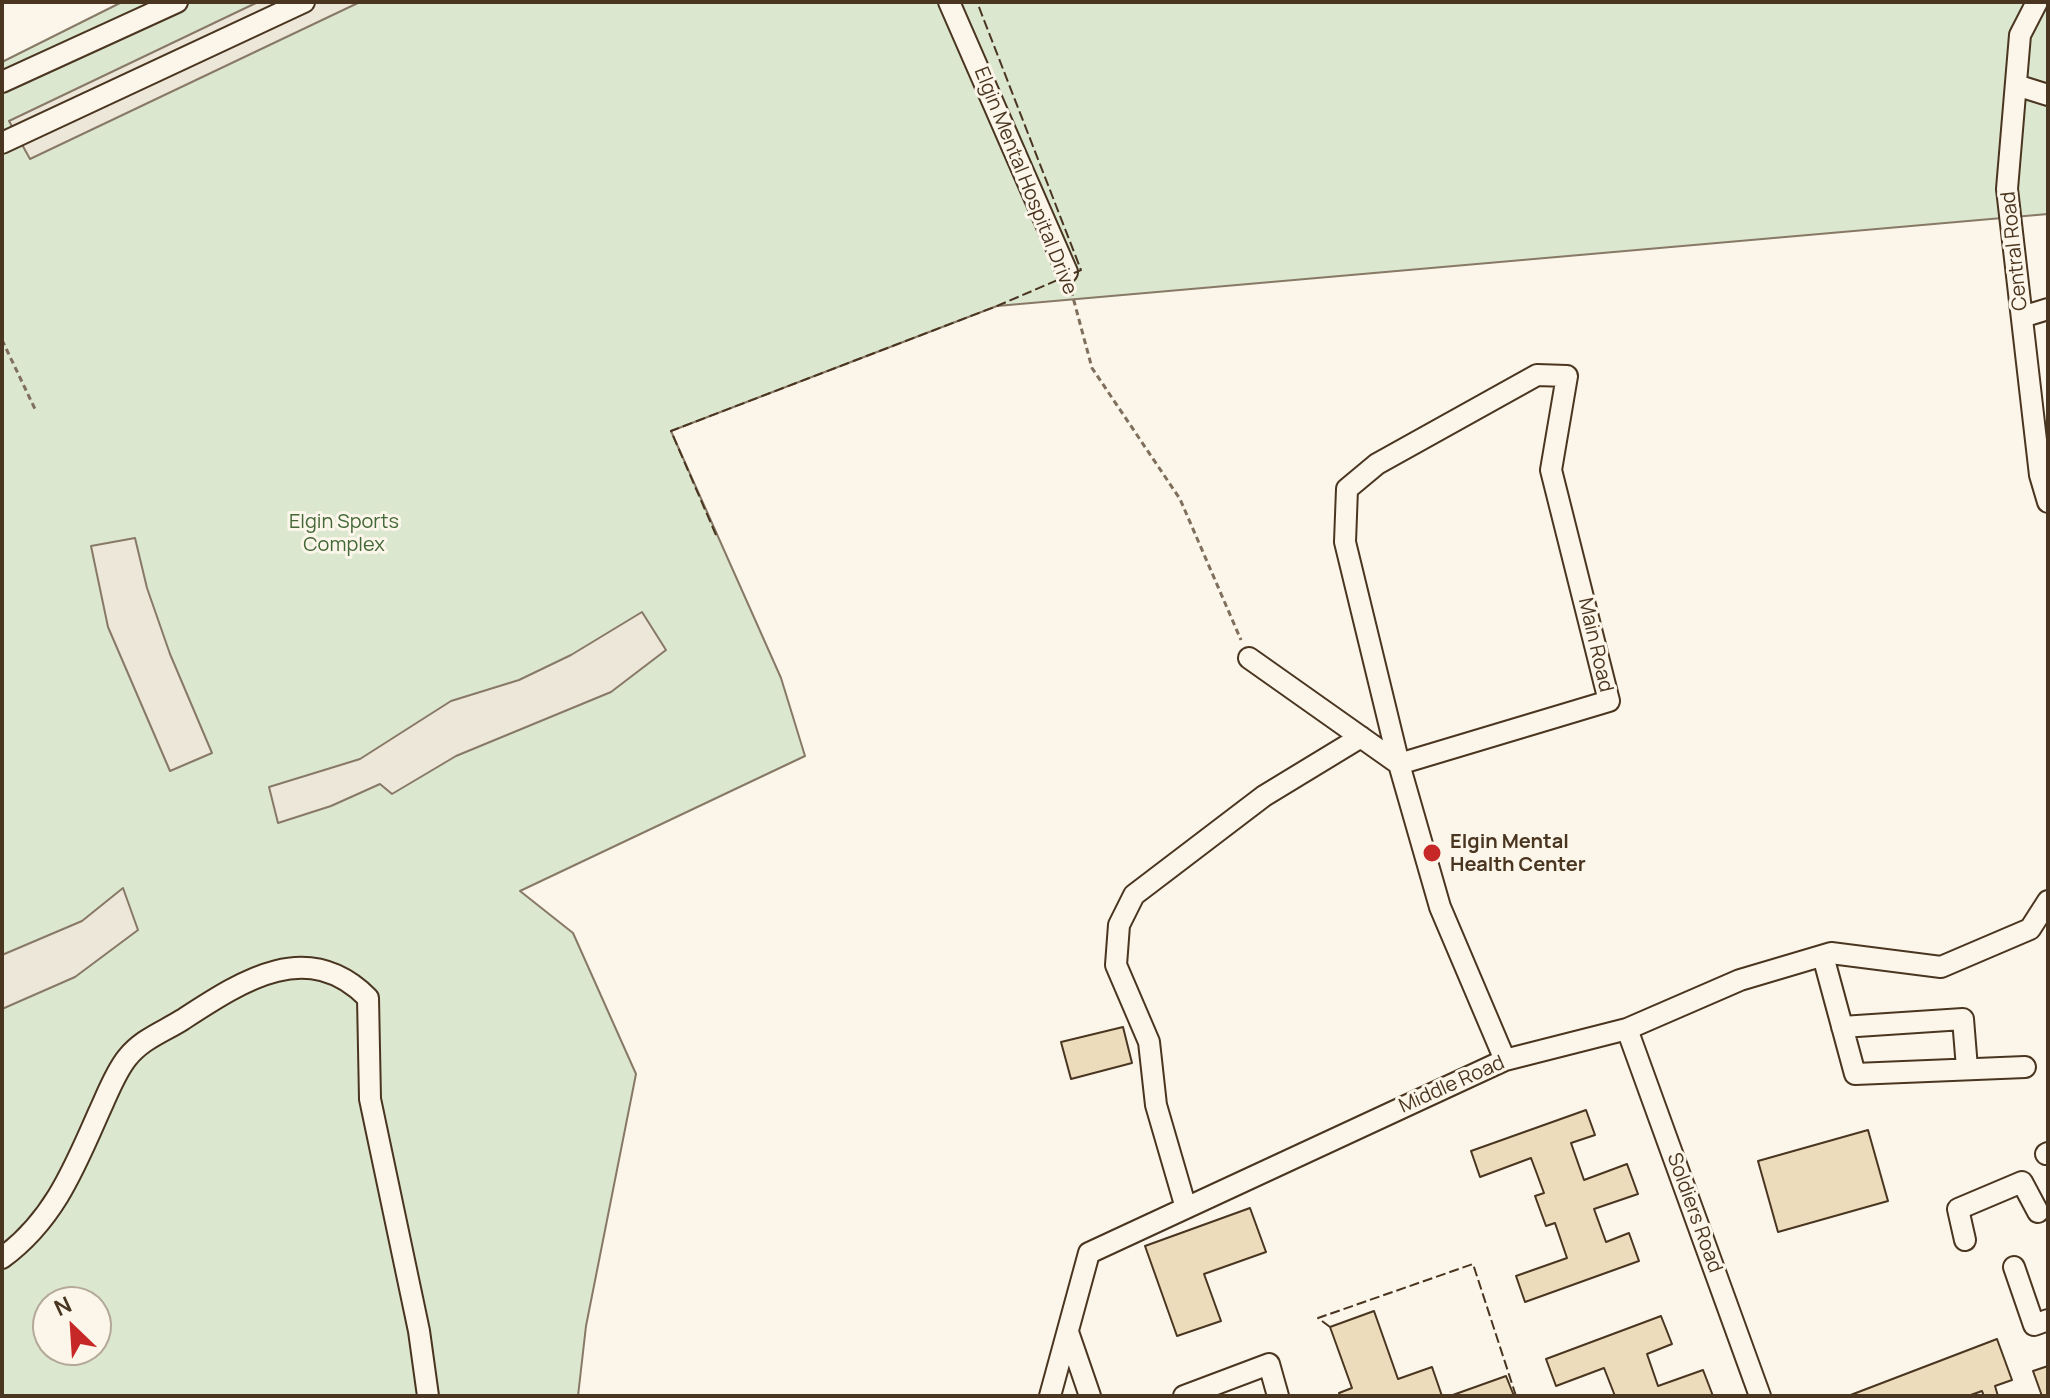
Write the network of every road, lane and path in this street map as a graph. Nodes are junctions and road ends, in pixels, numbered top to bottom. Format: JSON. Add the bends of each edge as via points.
{"nodes":[{"id":1,"x":177,"y":2,"type":"edge"},
{"id":2,"x":304,"y":2,"type":"edge"},
{"id":3,"x":949,"y":2,"type":"edge"},
{"id":4,"x":2037,"y":2,"type":"edge"},
{"id":5,"x":2,"y":82,"type":"edge"},
{"id":6,"x":2016,"y":85,"type":"junction"},
{"id":7,"x":2048,"y":95,"type":"edge"},
{"id":8,"x":2,"y":143,"type":"edge"},
{"id":9,"x":1067,"y":272,"type":"joint"},
{"id":10,"x":2048,"y":309,"type":"edge"},
{"id":11,"x":2022,"y":317,"type":"junction"},
{"id":12,"x":2,"y":340,"type":"edge"},
{"id":13,"x":35,"y":409,"type":"dead end"},
{"id":14,"x":2048,"y":502,"type":"edge"},
{"id":15,"x":1249,"y":658,"type":"joint"},
{"id":16,"x":1361,"y":737,"type":"junction"},
{"id":17,"x":1399,"y":764,"type":"junction"},
{"id":18,"x":2048,"y":901,"type":"edge"},
{"id":19,"x":1823,"y":956,"type":"junction"},
{"id":20,"x":1842,"y":1027,"type":"junction"},
{"id":21,"x":1627,"y":1029,"type":"junction"},
{"id":22,"x":1505,"y":1060,"type":"junction"},
{"id":23,"x":2025,"y":1067,"type":"dead end"},
{"id":24,"x":1967,"y":1068,"type":"junction"},
{"id":25,"x":1186,"y":1208,"type":"junction"},
{"id":26,"x":2038,"y":1212,"type":"dead end"},
{"id":27,"x":1965,"y":1240,"type":"dead end"},
{"id":28,"x":2,"y":1258,"type":"edge"},
{"id":29,"x":2014,"y":1267,"type":"dead end"},
{"id":30,"x":2048,"y":1320,"type":"edge"},
{"id":31,"x":1068,"y":1332,"type":"junction"},
{"id":32,"x":428,"y":1396,"type":"edge"},
{"id":33,"x":1050,"y":1396,"type":"edge"},
{"id":34,"x":1090,"y":1396,"type":"edge"},
{"id":35,"x":1184,"y":1396,"type":"edge"},
{"id":36,"x":1278,"y":1396,"type":"edge"},
{"id":37,"x":1760,"y":1396,"type":"edge"}],
"edges":[{"from":1,"to":5,"type":"street"},
{"from":2,"to":8,"type":"street"},
{"from":3,"to":9,"type":"street","name":"Elgin Mental Hospital Drive"},
{"from":4,"to":6,"type":"street","name":"Central Road","via":[[2020,35]]},
{"from":6,"to":7,"type":"street"},
{"from":6,"to":11,"type":"street","name":"Central Road","via":[[2007,189]]},
{"from":9,"to":15,"type":"path","name":"Elgin Mental Hospital Drive","via":[[1092,368],[1180,499]]},
{"from":10,"to":11,"type":"street"},
{"from":11,"to":14,"type":"street","name":"Central Road","via":[[2040,475]]},
{"from":12,"to":13,"type":"path"},
{"from":15,"to":16,"type":"street"},
{"from":16,"to":17,"type":"street"},
{"from":16,"to":25,"type":"street","via":[[1264,796],[1134,895],[1119,925],[1116,965],[1149,1042],[1156,1105]]},
{"from":17,"to":17,"type":"street","name":"Main Road","via":[[1609,701],[1551,470],[1567,376],[1537,375],[1495,396],[1377,464],[1347,489],[1345,542]]},
{"from":17,"to":22,"type":"street","via":[[1440,907]]},
{"from":18,"to":19,"type":"street","name":"Middle Road","via":[[2030,929],[1941,967]]},
{"from":19,"to":20,"type":"street"},
{"from":19,"to":21,"type":"street","name":"Middle Road","via":[[1740,980]]},
{"from":20,"to":24,"type":"street","via":[[1855,1074]]},
{"from":20,"to":24,"type":"street","via":[[1963,1019]]},
{"from":21,"to":22,"type":"street","name":"Middle Road"},
{"from":21,"to":37,"type":"street","name":"Soldiers Road"},
{"from":22,"to":25,"type":"street","name":"Middle Road"},
{"from":23,"to":24,"type":"street"},
{"from":25,"to":31,"type":"street","name":"Middle Road","via":[[1089,1253]]},
{"from":26,"to":27,"type":"street","via":[[2022,1182],[1958,1209]]},
{"from":28,"to":32,"type":"street","via":[[60,1198],[126,1059],[145,1040],[251,979],[291,968],[329,969],[368,998],[370,1099]]},
{"from":29,"to":30,"type":"street","via":[[2034,1325]]},
{"from":31,"to":33,"type":"street","name":"Middle Road"},
{"from":31,"to":34,"type":"street"},
{"from":35,"to":36,"type":"street","via":[[1269,1364]]}]}
